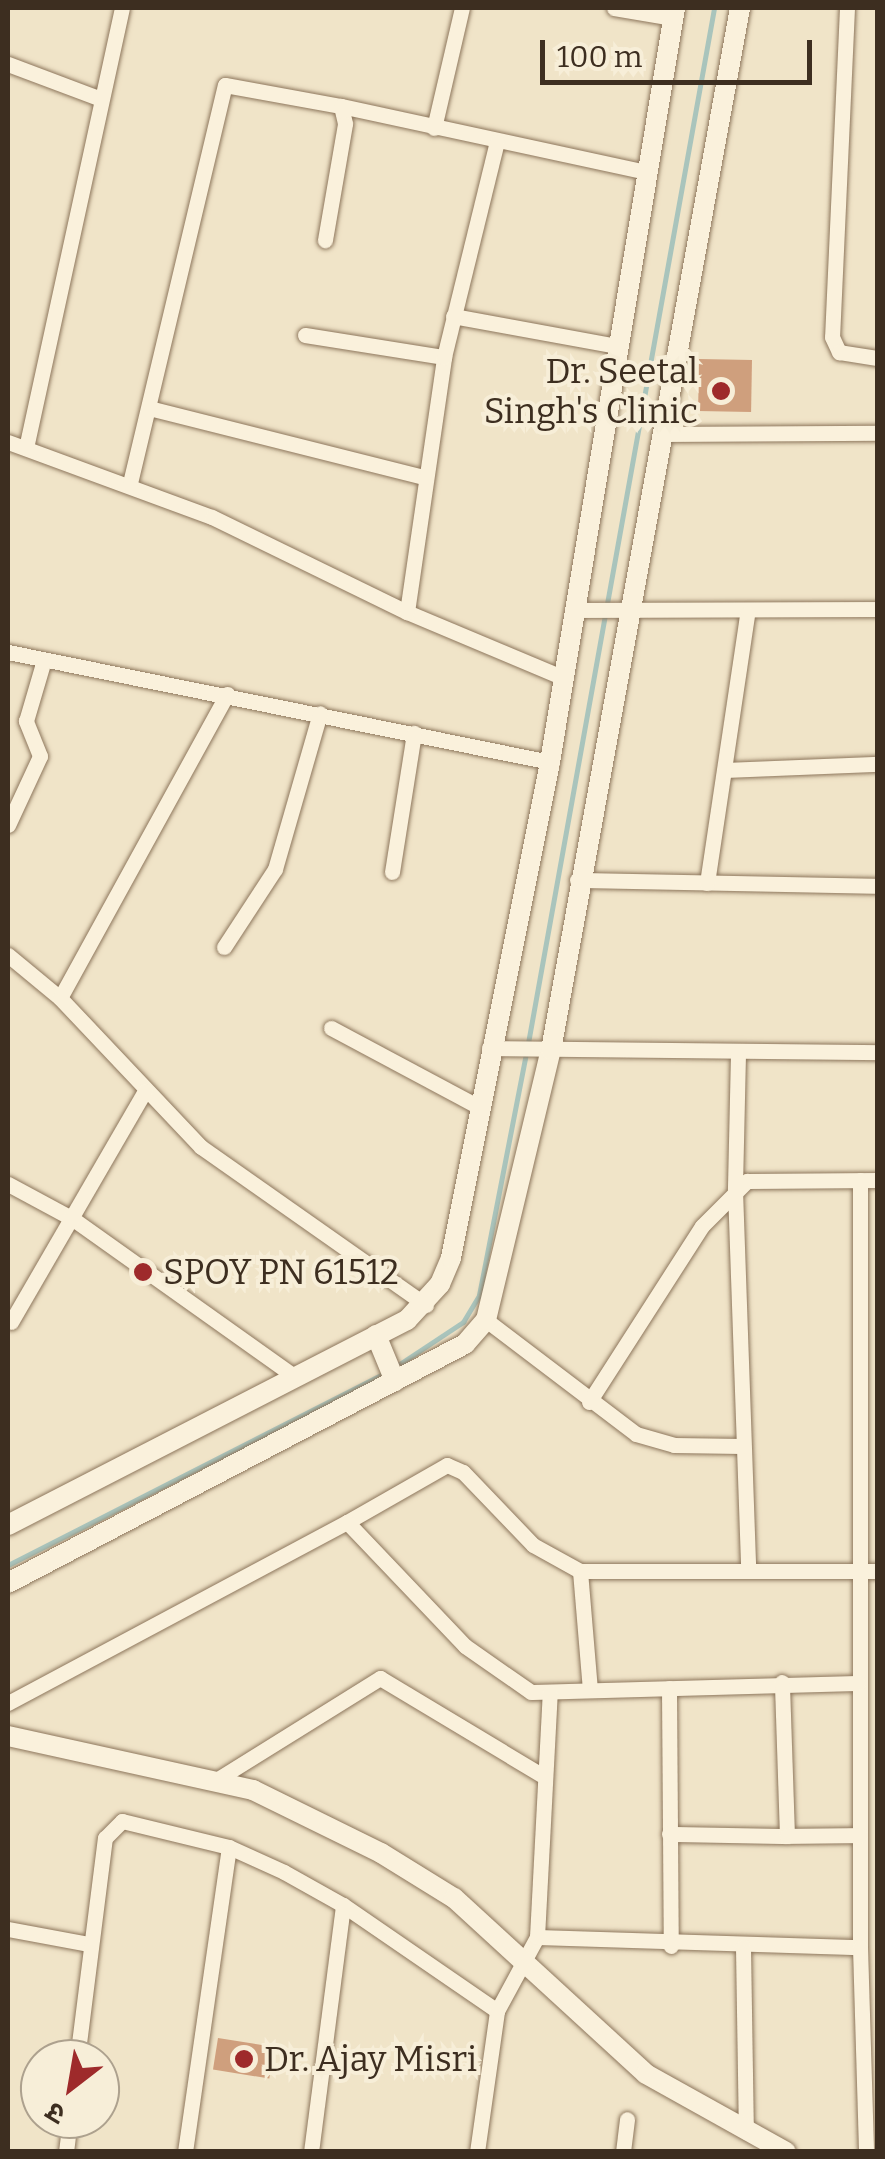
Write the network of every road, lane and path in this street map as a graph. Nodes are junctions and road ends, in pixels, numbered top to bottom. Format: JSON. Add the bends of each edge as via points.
{"nodes":[{"id":1,"x":122,"y":8,"type":"edge"},
{"id":2,"x":462,"y":8,"type":"edge"},
{"id":3,"x":614,"y":8,"type":"edge"},
{"id":4,"x":740,"y":8,"type":"edge"},
{"id":5,"x":847,"y":8,"type":"edge"},
{"id":6,"x":674,"y":13,"type":"edge"},
{"id":7,"x":8,"y":64,"type":"edge"},
{"id":8,"x":101,"y":99,"type":"junction"},
{"id":9,"x":341,"y":106,"type":"junction"},
{"id":10,"x":434,"y":128,"type":"junction"},
{"id":11,"x":497,"y":142,"type":"junction"},
{"id":12,"x":646,"y":172,"type":"junction"},
{"id":13,"x":325,"y":240,"type":"dead end"},
{"id":14,"x":453,"y":316,"type":"junction"},
{"id":15,"x":305,"y":335,"type":"dead end"},
{"id":16,"x":616,"y":346,"type":"junction"},
{"id":17,"x":444,"y":358,"type":"junction"},
{"id":18,"x":878,"y":358,"type":"edge"},
{"id":19,"x":149,"y":408,"type":"junction"},
{"id":20,"x":878,"y":433,"type":"edge"},
{"id":21,"x":667,"y":434,"type":"junction"},
{"id":22,"x":8,"y":442,"type":"edge"},
{"id":23,"x":26,"y":448,"type":"junction"},
{"id":24,"x":424,"y":477,"type":"junction"},
{"id":25,"x":130,"y":484,"type":"junction"},
{"id":26,"x":878,"y":608,"type":"edge"},
{"id":27,"x":585,"y":610,"type":"junction"},
{"id":28,"x":407,"y":612,"type":"junction"},
{"id":29,"x":627,"y":614,"type":"junction"},
{"id":30,"x":747,"y":614,"type":"junction"},
{"id":31,"x":8,"y":652,"type":"edge"},
{"id":32,"x":44,"y":660,"type":"junction"},
{"id":33,"x":562,"y":676,"type":"junction"},
{"id":34,"x":227,"y":694,"type":"junction"},
{"id":35,"x":320,"y":713,"type":"junction"},
{"id":36,"x":414,"y":734,"type":"junction"},
{"id":37,"x":550,"y":762,"type":"junction"},
{"id":38,"x":878,"y":764,"type":"edge"},
{"id":39,"x":726,"y":770,"type":"junction"},
{"id":40,"x":8,"y":820,"type":"edge"},
{"id":41,"x":392,"y":872,"type":"dead end"},
{"id":42,"x":577,"y":880,"type":"junction"},
{"id":43,"x":706,"y":883,"type":"junction"},
{"id":44,"x":878,"y":886,"type":"edge"},
{"id":45,"x":224,"y":947,"type":"dead end"},
{"id":46,"x":8,"y":955,"type":"edge"},
{"id":47,"x":60,"y":998,"type":"junction"},
{"id":48,"x":331,"y":1028,"type":"dead end"},
{"id":49,"x":496,"y":1048,"type":"junction"},
{"id":50,"x":541,"y":1050,"type":"junction"},
{"id":51,"x":878,"y":1052,"type":"edge"},
{"id":52,"x":738,"y":1054,"type":"junction"},
{"id":53,"x":144,"y":1092,"type":"junction"},
{"id":54,"x":479,"y":1107,"type":"junction"},
{"id":55,"x":860,"y":1180,"type":"junction"},
{"id":56,"x":878,"y":1180,"type":"edge"},
{"id":57,"x":8,"y":1184,"type":"edge"},
{"id":58,"x":734,"y":1190,"type":"junction"},
{"id":59,"x":73,"y":1219,"type":"junction"},
{"id":60,"x":426,"y":1305,"type":"junction"},
{"id":61,"x":486,"y":1320,"type":"junction"},
{"id":62,"x":11,"y":1322,"type":"dead end"},
{"id":63,"x":379,"y":1342,"type":"junction"},
{"id":64,"x":294,"y":1376,"type":"junction"},
{"id":65,"x":394,"y":1377,"type":"junction"},
{"id":66,"x":589,"y":1402,"type":"junction"},
{"id":67,"x":742,"y":1446,"type":"junction"},
{"id":68,"x":347,"y":1522,"type":"junction"},
{"id":69,"x":8,"y":1525,"type":"edge"},
{"id":70,"x":748,"y":1570,"type":"junction"},
{"id":71,"x":870,"y":1571,"type":"edge"},
{"id":72,"x":580,"y":1572,"type":"junction"},
{"id":73,"x":8,"y":1583,"type":"edge"},
{"id":74,"x":782,"y":1682,"type":"junction"},
{"id":75,"x":858,"y":1683,"type":"junction"},
{"id":76,"x":669,"y":1688,"type":"junction"},
{"id":77,"x":590,"y":1690,"type":"junction"},
{"id":78,"x":550,"y":1693,"type":"junction"},
{"id":79,"x":8,"y":1703,"type":"edge"},
{"id":80,"x":8,"y":1736,"type":"edge"},
{"id":81,"x":545,"y":1777,"type":"junction"},
{"id":82,"x":213,"y":1782,"type":"junction"},
{"id":83,"x":669,"y":1834,"type":"junction"},
{"id":84,"x":860,"y":1835,"type":"junction"},
{"id":85,"x":787,"y":1836,"type":"junction"},
{"id":86,"x":229,"y":1847,"type":"junction"},
{"id":87,"x":343,"y":1905,"type":"junction"},
{"id":88,"x":8,"y":1930,"type":"edge"},
{"id":89,"x":536,"y":1937,"type":"junction"},
{"id":90,"x":90,"y":1944,"type":"junction"},
{"id":91,"x":671,"y":1946,"type":"junction"},
{"id":92,"x":743,"y":1947,"type":"junction"},
{"id":93,"x":860,"y":1947,"type":"junction"},
{"id":94,"x":518,"y":1968,"type":"junction"},
{"id":95,"x":499,"y":2006,"type":"junction"},
{"id":96,"x":79,"y":2039,"type":"edge"},
{"id":97,"x":627,"y":2119,"type":"dead end"},
{"id":98,"x":746,"y":2132,"type":"junction"},
{"id":99,"x":185,"y":2152,"type":"edge"},
{"id":100,"x":311,"y":2152,"type":"edge"},
{"id":101,"x":477,"y":2152,"type":"edge"},
{"id":102,"x":622,"y":2152,"type":"edge"},
{"id":103,"x":786,"y":2152,"type":"edge"},
{"id":104,"x":866,"y":2152,"type":"edge"}],
"edges":[{"from":1,"to":8,"type":"street"},
{"from":2,"to":10,"type":"street"},
{"from":3,"to":6,"type":"street"},
{"from":4,"to":21,"type":"main road"},
{"from":5,"to":18,"type":"street","via":[[832,336],[839,352]]},
{"from":6,"to":12,"type":"main road"},
{"from":7,"to":8,"type":"street"},
{"from":8,"to":23,"type":"street"},
{"from":9,"to":10,"type":"street"},
{"from":9,"to":13,"type":"street","via":[[345,124]]},
{"from":9,"to":19,"type":"street","via":[[234,84],[221,90]]},
{"from":10,"to":11,"type":"street"},
{"from":11,"to":12,"type":"street"},
{"from":11,"to":14,"type":"street"},
{"from":12,"to":16,"type":"main road"},
{"from":14,"to":16,"type":"street"},
{"from":14,"to":17,"type":"street"},
{"from":15,"to":17,"type":"street"},
{"from":16,"to":27,"type":"main road"},
{"from":17,"to":24,"type":"street"},
{"from":19,"to":24,"type":"street"},
{"from":19,"to":25,"type":"street"},
{"from":20,"to":21,"type":"street"},
{"from":21,"to":29,"type":"main road"},
{"from":22,"to":23,"type":"street"},
{"from":23,"to":25,"type":"street"},
{"from":24,"to":28,"type":"street"},
{"from":25,"to":28,"type":"street"},
{"from":26,"to":30,"type":"street"},
{"from":27,"to":29,"type":"street"},
{"from":27,"to":33,"type":"main road"},
{"from":28,"to":33,"type":"street"},
{"from":29,"to":30,"type":"street"},
{"from":29,"to":42,"type":"main road"},
{"from":30,"to":39,"type":"street"},
{"from":31,"to":32,"type":"street"},
{"from":32,"to":34,"type":"street"},
{"from":32,"to":40,"type":"street","via":[[26,720],[40,756]]},
{"from":33,"to":37,"type":"main road"},
{"from":34,"to":35,"type":"street"},
{"from":34,"to":47,"type":"street"},
{"from":35,"to":36,"type":"street"},
{"from":35,"to":45,"type":"street","via":[[275,869]]},
{"from":36,"to":37,"type":"street"},
{"from":36,"to":41,"type":"street"},
{"from":37,"to":49,"type":"main road"},
{"from":38,"to":39,"type":"street"},
{"from":39,"to":43,"type":"street"},
{"from":42,"to":43,"type":"street"},
{"from":42,"to":50,"type":"main road"},
{"from":43,"to":44,"type":"street"},
{"from":46,"to":47,"type":"street"},
{"from":47,"to":53,"type":"street"},
{"from":48,"to":54,"type":"street"},
{"from":49,"to":50,"type":"street"},
{"from":49,"to":54,"type":"main road"},
{"from":50,"to":52,"type":"street"},
{"from":50,"to":61,"type":"main road"},
{"from":51,"to":52,"type":"street"},
{"from":52,"to":58,"type":"street"},
{"from":53,"to":59,"type":"street"},
{"from":53,"to":60,"type":"street","via":[[201,1147]]},
{"from":54,"to":60,"type":"main road","via":[[451,1258]]},
{"from":55,"to":56,"type":"street"},
{"from":55,"to":58,"type":"street","via":[[761,1176]]},
{"from":55,"to":71,"type":"street"},
{"from":57,"to":59,"type":"street"},
{"from":58,"to":66,"type":"street","via":[[702,1226]]},
{"from":58,"to":67,"type":"street"},
{"from":59,"to":62,"type":"street"},
{"from":59,"to":64,"type":"street"},
{"from":60,"to":63,"type":"main road"},
{"from":61,"to":65,"type":"main road","via":[[465,1344]]},
{"from":61,"to":66,"type":"street"},
{"from":63,"to":64,"type":"main road"},
{"from":63,"to":65,"type":"main road"},
{"from":64,"to":69,"type":"main road"},
{"from":65,"to":73,"type":"main road"},
{"from":66,"to":67,"type":"street","via":[[650,1439]]},
{"from":67,"to":70,"type":"street"},
{"from":68,"to":72,"type":"street","via":[[453,1465],[533,1545]]},
{"from":68,"to":78,"type":"street","via":[[499,1675],[531,1692]]},
{"from":68,"to":79,"type":"street"},
{"from":70,"to":71,"type":"street"},
{"from":70,"to":72,"type":"street"},
{"from":71,"to":75,"type":"street"},
{"from":72,"to":77,"type":"street"},
{"from":74,"to":75,"type":"street"},
{"from":74,"to":76,"type":"street"},
{"from":74,"to":85,"type":"street"},
{"from":75,"to":84,"type":"street"},
{"from":76,"to":77,"type":"street"},
{"from":76,"to":83,"type":"street"},
{"from":77,"to":78,"type":"street"},
{"from":78,"to":81,"type":"street"},
{"from":80,"to":82,"type":"main road"},
{"from":81,"to":82,"type":"street","via":[[380,1678]]},
{"from":81,"to":89,"type":"street"},
{"from":82,"to":94,"type":"main road","via":[[253,1790],[381,1853],[454,1898]]},
{"from":83,"to":85,"type":"street"},
{"from":83,"to":91,"type":"street"},
{"from":84,"to":85,"type":"street"},
{"from":84,"to":93,"type":"street"},
{"from":86,"to":87,"type":"street"},
{"from":86,"to":90,"type":"street","via":[[116,1823],[106,1838]]},
{"from":86,"to":99,"type":"street"},
{"from":87,"to":95,"type":"street"},
{"from":87,"to":100,"type":"street"},
{"from":88,"to":90,"type":"street"},
{"from":89,"to":91,"type":"street"},
{"from":89,"to":94,"type":"street"},
{"from":90,"to":96,"type":"street"},
{"from":91,"to":92,"type":"street"},
{"from":92,"to":93,"type":"street"},
{"from":92,"to":98,"type":"street"},
{"from":93,"to":104,"type":"street"},
{"from":94,"to":95,"type":"street"},
{"from":94,"to":98,"type":"main road","via":[[646,2074]]},
{"from":95,"to":101,"type":"street"},
{"from":97,"to":102,"type":"street"},
{"from":98,"to":103,"type":"main road"}]}
